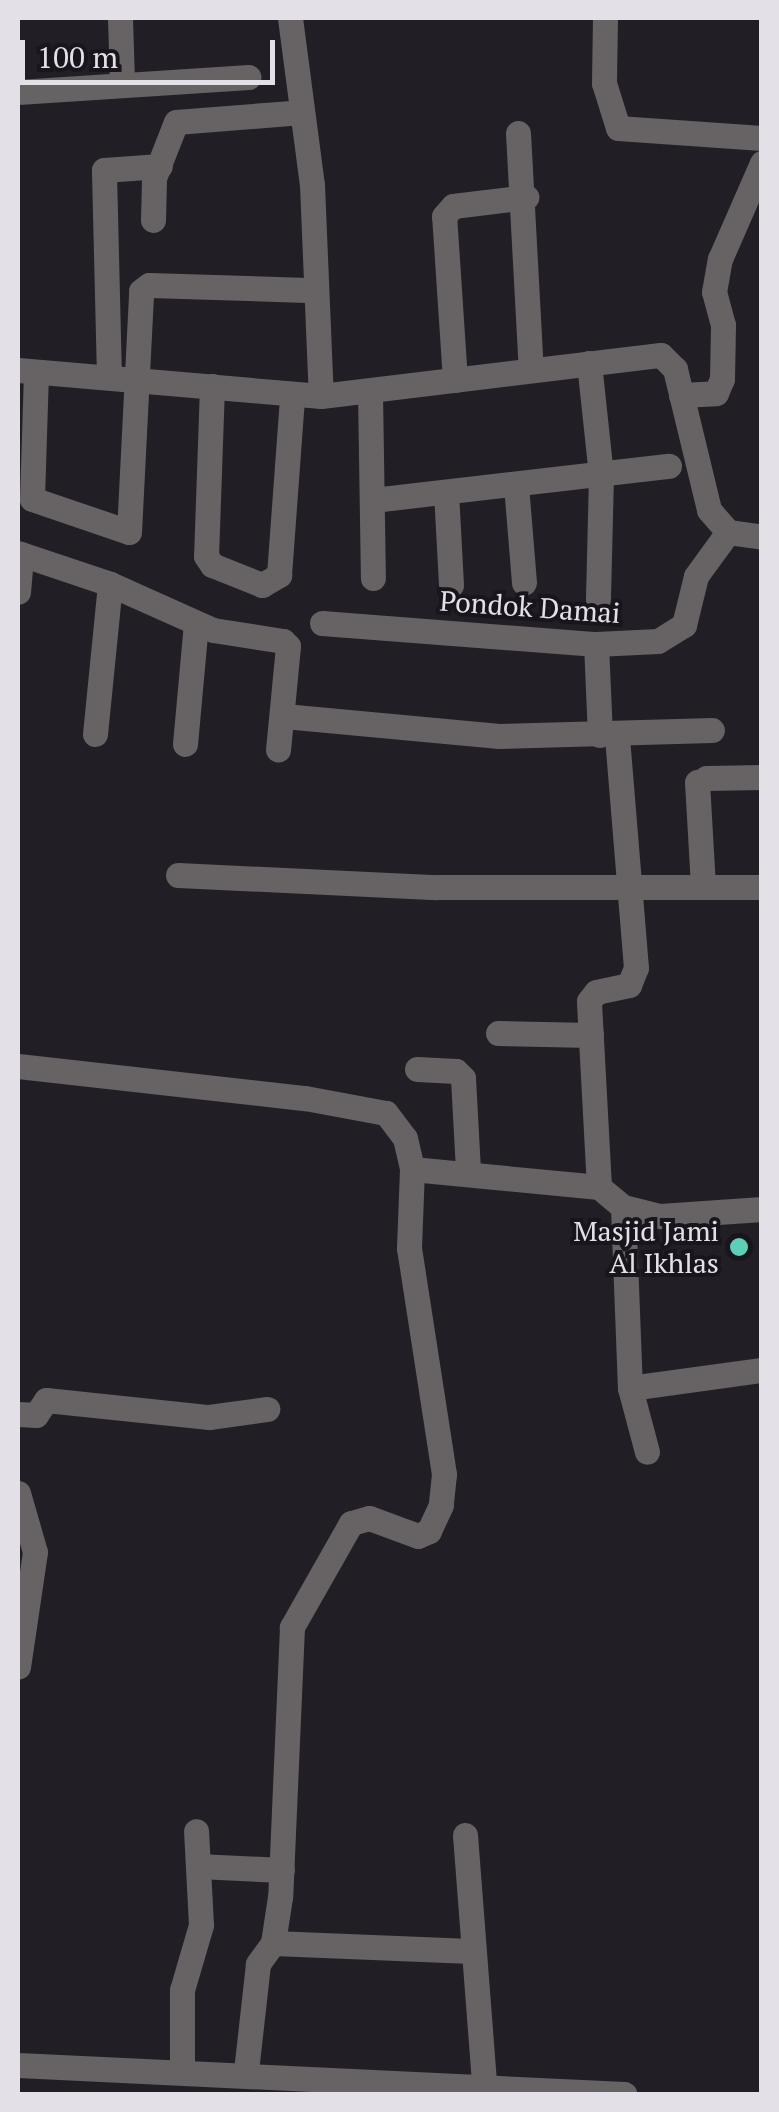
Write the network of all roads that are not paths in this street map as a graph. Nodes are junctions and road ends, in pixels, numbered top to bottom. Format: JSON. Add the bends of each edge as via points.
{"nodes":[{"id":1,"x":120,"y":18,"type":"edge"},
{"id":2,"x":290,"y":18,"type":"edge"},
{"id":3,"x":605,"y":18,"type":"edge"},
{"id":4,"x":248,"y":78,"type":"dead end"},
{"id":5,"x":122,"y":82,"type":"junction"},
{"id":6,"x":18,"y":92,"type":"edge"},
{"id":7,"x":302,"y":112,"type":"junction"},
{"id":8,"x":518,"y":133,"type":"dead end"},
{"id":9,"x":762,"y":138,"type":"edge"},
{"id":10,"x":762,"y":163,"type":"edge"},
{"id":11,"x":160,"y":166,"type":"junction"},
{"id":12,"x":526,"y":197,"type":"junction"},
{"id":13,"x":153,"y":220,"type":"dead end"},
{"id":14,"x":308,"y":290,"type":"dead end"},
{"id":15,"x":589,"y":363,"type":"junction"},
{"id":16,"x":531,"y":370,"type":"junction"},
{"id":17,"x":27,"y":371,"type":"edge"},
{"id":18,"x":122,"y":378,"type":"junction"},
{"id":19,"x":455,"y":380,"type":"junction"},
{"id":20,"x":212,"y":386,"type":"junction"},
{"id":21,"x":370,"y":392,"type":"junction"},
{"id":22,"x":682,"y":395,"type":"junction"},
{"id":23,"x":292,"y":396,"type":"junction"},
{"id":24,"x":320,"y":396,"type":"junction"},
{"id":25,"x":669,"y":466,"type":"dead end"},
{"id":26,"x":601,"y":475,"type":"junction"},
{"id":27,"x":516,"y":485,"type":"junction"},
{"id":28,"x":446,"y":492,"type":"junction"},
{"id":29,"x":373,"y":500,"type":"junction"},
{"id":30,"x":728,"y":532,"type":"junction"},
{"id":31,"x":762,"y":537,"type":"edge"},
{"id":32,"x":20,"y":553,"type":"edge"},
{"id":33,"x":373,"y":578,"type":"dead end"},
{"id":34,"x":524,"y":583,"type":"dead end"},
{"id":35,"x":110,"y":584,"type":"junction"},
{"id":36,"x":450,"y":584,"type":"dead end"},
{"id":37,"x":18,"y":592,"type":"edge"},
{"id":38,"x":598,"y":598,"type":"dead end"},
{"id":39,"x":196,"y":623,"type":"junction"},
{"id":40,"x":322,"y":623,"type":"dead end"},
{"id":41,"x":596,"y":644,"type":"junction"},
{"id":42,"x":284,"y":716,"type":"junction"},
{"id":43,"x":712,"y":730,"type":"dead end"},
{"id":44,"x":95,"y":734,"type":"dead end"},
{"id":45,"x":608,"y":735,"type":"junction"},
{"id":46,"x":185,"y":744,"type":"dead end"},
{"id":47,"x":278,"y":750,"type":"dead end"},
{"id":48,"x":762,"y":777,"type":"edge"},
{"id":49,"x":178,"y":875,"type":"dead end"},
{"id":50,"x":626,"y":884,"type":"junction"},
{"id":51,"x":703,"y":884,"type":"junction"},
{"id":52,"x":762,"y":887,"type":"edge"},
{"id":53,"x":498,"y":1033,"type":"dead end"},
{"id":54,"x":591,"y":1035,"type":"junction"},
{"id":55,"x":18,"y":1066,"type":"edge"},
{"id":56,"x":416,"y":1069,"type":"dead end"},
{"id":57,"x":412,"y":1169,"type":"junction"},
{"id":58,"x":468,"y":1170,"type":"junction"},
{"id":59,"x":599,"y":1186,"type":"junction"},
{"id":60,"x":623,"y":1207,"type":"junction"},
{"id":61,"x":762,"y":1209,"type":"edge"},
{"id":62,"x":762,"y":1370,"type":"edge"},
{"id":63,"x":630,"y":1388,"type":"junction"},
{"id":64,"x":267,"y":1409,"type":"dead end"},
{"id":65,"x":18,"y":1414,"type":"edge"},
{"id":66,"x":647,"y":1452,"type":"dead end"},
{"id":67,"x":18,"y":1493,"type":"edge"},
{"id":68,"x":18,"y":1666,"type":"edge"},
{"id":69,"x":196,"y":1831,"type":"dead end"},
{"id":70,"x":465,"y":1834,"type":"dead end"},
{"id":71,"x":198,"y":1866,"type":"junction"},
{"id":72,"x":282,"y":1870,"type":"junction"},
{"id":73,"x":273,"y":1943,"type":"junction"},
{"id":74,"x":471,"y":1951,"type":"junction"},
{"id":75,"x":18,"y":2065,"type":"edge"},
{"id":76,"x":101,"y":2067,"type":"junction"},
{"id":77,"x":182,"y":2069,"type":"junction"},
{"id":78,"x":246,"y":2071,"type":"junction"},
{"id":79,"x":484,"y":2084,"type":"junction"},
{"id":80,"x":102,"y":2094,"type":"edge"},
{"id":81,"x":624,"y":2094,"type":"edge"}],
"edges":[{"from":1,"to":5,"type":"street"},
{"from":2,"to":7,"type":"street"},
{"from":3,"to":9,"type":"street","via":[[604,83],[618,128]]},
{"from":4,"to":5,"type":"street"},
{"from":5,"to":6,"type":"street"},
{"from":7,"to":11,"type":"street","via":[[176,122]]},
{"from":7,"to":24,"type":"street","via":[[315,220]]},
{"from":8,"to":12,"type":"street"},
{"from":10,"to":22,"type":"street","via":[[720,259],[714,292],[723,325],[722,379],[716,394]]},
{"from":11,"to":13,"type":"street"},
{"from":11,"to":18,"type":"street","via":[[104,170]]},
{"from":12,"to":16,"type":"street"},
{"from":12,"to":19,"type":"street","via":[[453,206],[444,216]]},
{"from":14,"to":18,"type":"street","via":[[144,288]]},
{"from":15,"to":16,"type":"street"},
{"from":15,"to":22,"type":"street","via":[[661,355],[675,370]]},
{"from":15,"to":26,"type":"street"},
{"from":16,"to":19,"type":"street"},
{"from":17,"to":18,"type":"street"},
{"from":17,"to":18,"type":"street","via":[[32,499],[129,532]]},
{"from":18,"to":20,"type":"street"},
{"from":19,"to":21,"type":"street"},
{"from":20,"to":23,"type":"street"},
{"from":20,"to":23,"type":"street","via":[[208,561],[272,583],[280,575]]},
{"from":21,"to":24,"type":"street"},
{"from":21,"to":29,"type":"street"},
{"from":22,"to":30,"type":"street","via":[[692,463],[709,510]]},
{"from":23,"to":24,"type":"street"},
{"from":25,"to":26,"type":"street"},
{"from":26,"to":27,"type":"street"},
{"from":26,"to":38,"type":"street"},
{"from":27,"to":28,"type":"street"},
{"from":27,"to":34,"type":"street"},
{"from":28,"to":29,"type":"street"},
{"from":28,"to":36,"type":"street"},
{"from":29,"to":33,"type":"street"},
{"from":30,"to":31,"type":"street"},
{"from":30,"to":41,"type":"street","name":"Pondok Damai","via":[[696,576],[684,624],[672,637]]},
{"from":32,"to":35,"type":"street"},
{"from":32,"to":37,"type":"street"},
{"from":35,"to":39,"type":"street"},
{"from":35,"to":44,"type":"street"},
{"from":39,"to":42,"type":"street","via":[[288,646]]},
{"from":39,"to":46,"type":"street"},
{"from":40,"to":41,"type":"street","name":"Pondok Damai"},
{"from":41,"to":45,"type":"street"},
{"from":42,"to":45,"type":"street","via":[[499,736]]},
{"from":42,"to":47,"type":"street"},
{"from":43,"to":45,"type":"street"},
{"from":45,"to":50,"type":"street"},
{"from":48,"to":51,"type":"street","via":[[701,780]]},
{"from":49,"to":50,"type":"street","via":[[436,887]]},
{"from":50,"to":51,"type":"street"},
{"from":50,"to":54,"type":"street","via":[[635,975],[624,988],[591,997]]},
{"from":51,"to":52,"type":"street"},
{"from":53,"to":54,"type":"street"},
{"from":54,"to":59,"type":"street"},
{"from":55,"to":57,"type":"street","via":[[386,1114],[406,1138]]},
{"from":56,"to":58,"type":"street","via":[[456,1071],[463,1078]]},
{"from":57,"to":58,"type":"street"},
{"from":57,"to":72,"type":"street","via":[[409,1248],[444,1474],[441,1505],[429,1531],[418,1536],[359,1518],[292,1627]]},
{"from":58,"to":59,"type":"street"},
{"from":59,"to":60,"type":"street"},
{"from":60,"to":61,"type":"street","via":[[660,1216]]},
{"from":60,"to":63,"type":"street"},
{"from":62,"to":63,"type":"street"},
{"from":63,"to":66,"type":"street"},
{"from":64,"to":65,"type":"street","via":[[209,1417],[46,1400],[36,1414]]},
{"from":67,"to":68,"type":"street","via":[[36,1552]]},
{"from":69,"to":71,"type":"street"},
{"from":70,"to":74,"type":"street"},
{"from":71,"to":72,"type":"street"},
{"from":71,"to":77,"type":"street","via":[[201,1925],[182,1990]]},
{"from":72,"to":73,"type":"street"},
{"from":73,"to":74,"type":"street"},
{"from":73,"to":78,"type":"street","via":[[258,1964]]},
{"from":74,"to":79,"type":"street"},
{"from":75,"to":76,"type":"street"},
{"from":76,"to":77,"type":"street"},
{"from":76,"to":80,"type":"street"},
{"from":77,"to":78,"type":"street"},
{"from":78,"to":79,"type":"street"},
{"from":79,"to":81,"type":"street"}]}
